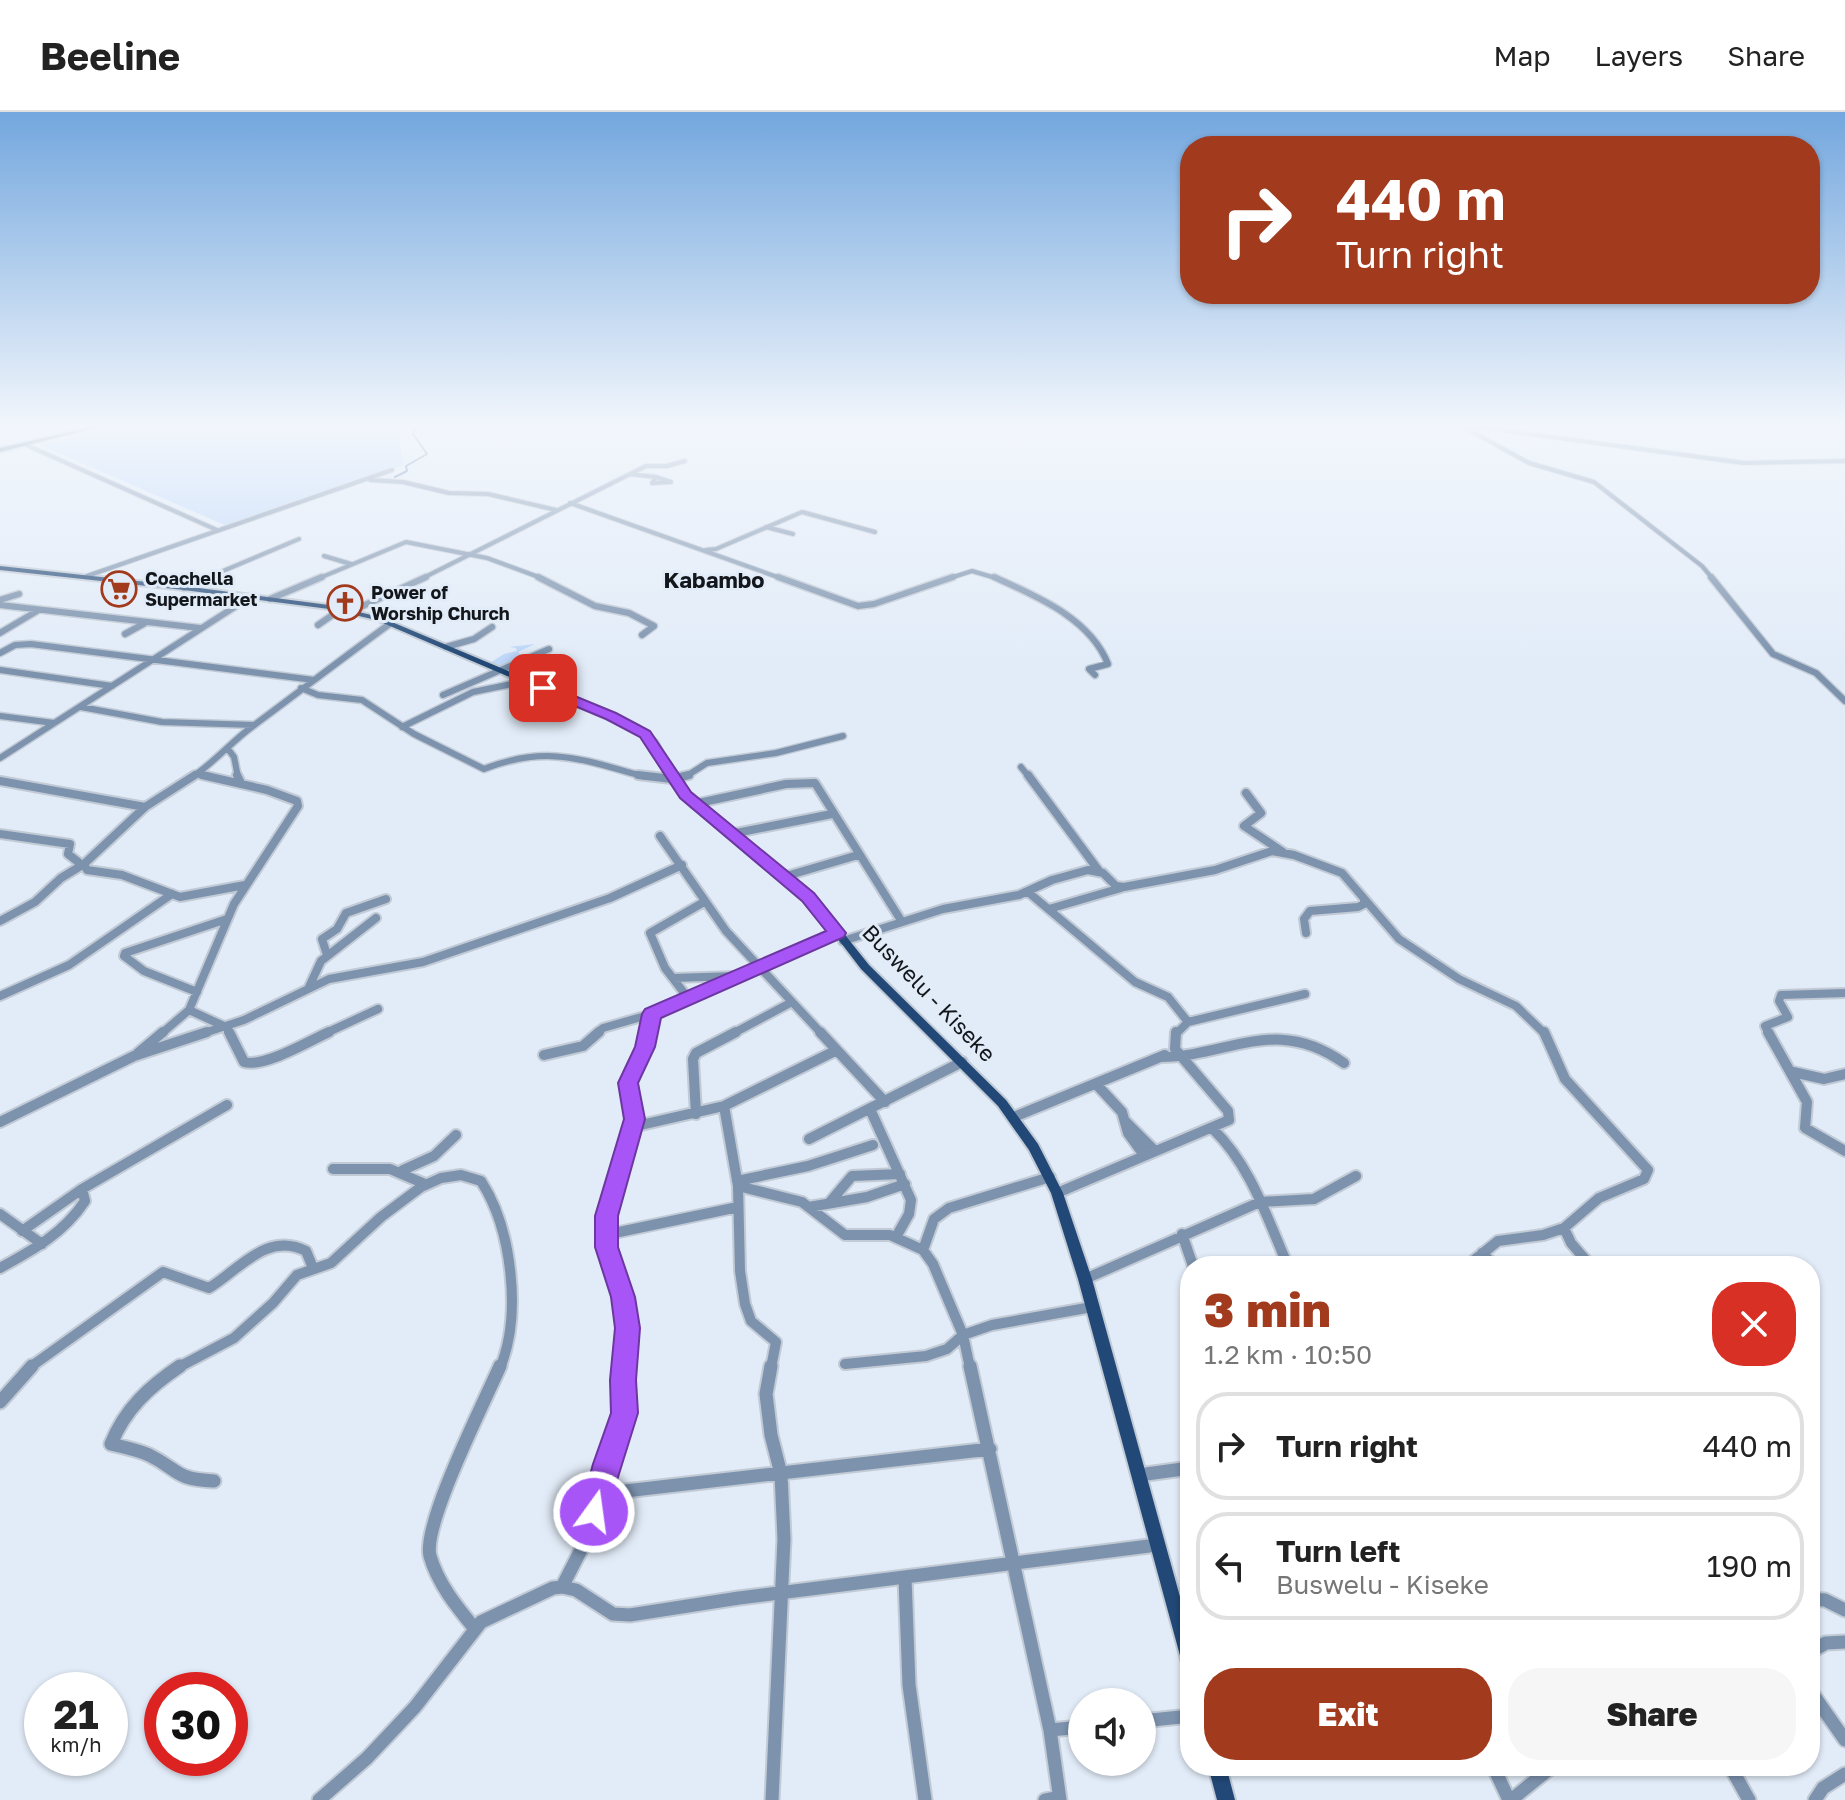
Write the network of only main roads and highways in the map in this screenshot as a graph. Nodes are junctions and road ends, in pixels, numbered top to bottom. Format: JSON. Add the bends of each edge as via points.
{"nodes":[{"id":1,"x":0,"y":568,"type":"edge"},
{"id":2,"x":1180,"y":1627,"type":"edge"},
{"id":3,"x":1220,"y":1776,"type":"edge"},
{"id":4,"x":1226,"y":1800,"type":"edge"}],
"edges":[{"from":1,"to":2,"type":"main road","name":"Buswelu - Kiseke","via":[[346,610],[391,623],[645,734],[694,804],[815,903],[865,967],[1014,1117],[1050,1177],[1085,1279]]},
{"from":3,"to":4,"type":"main road"}]}
